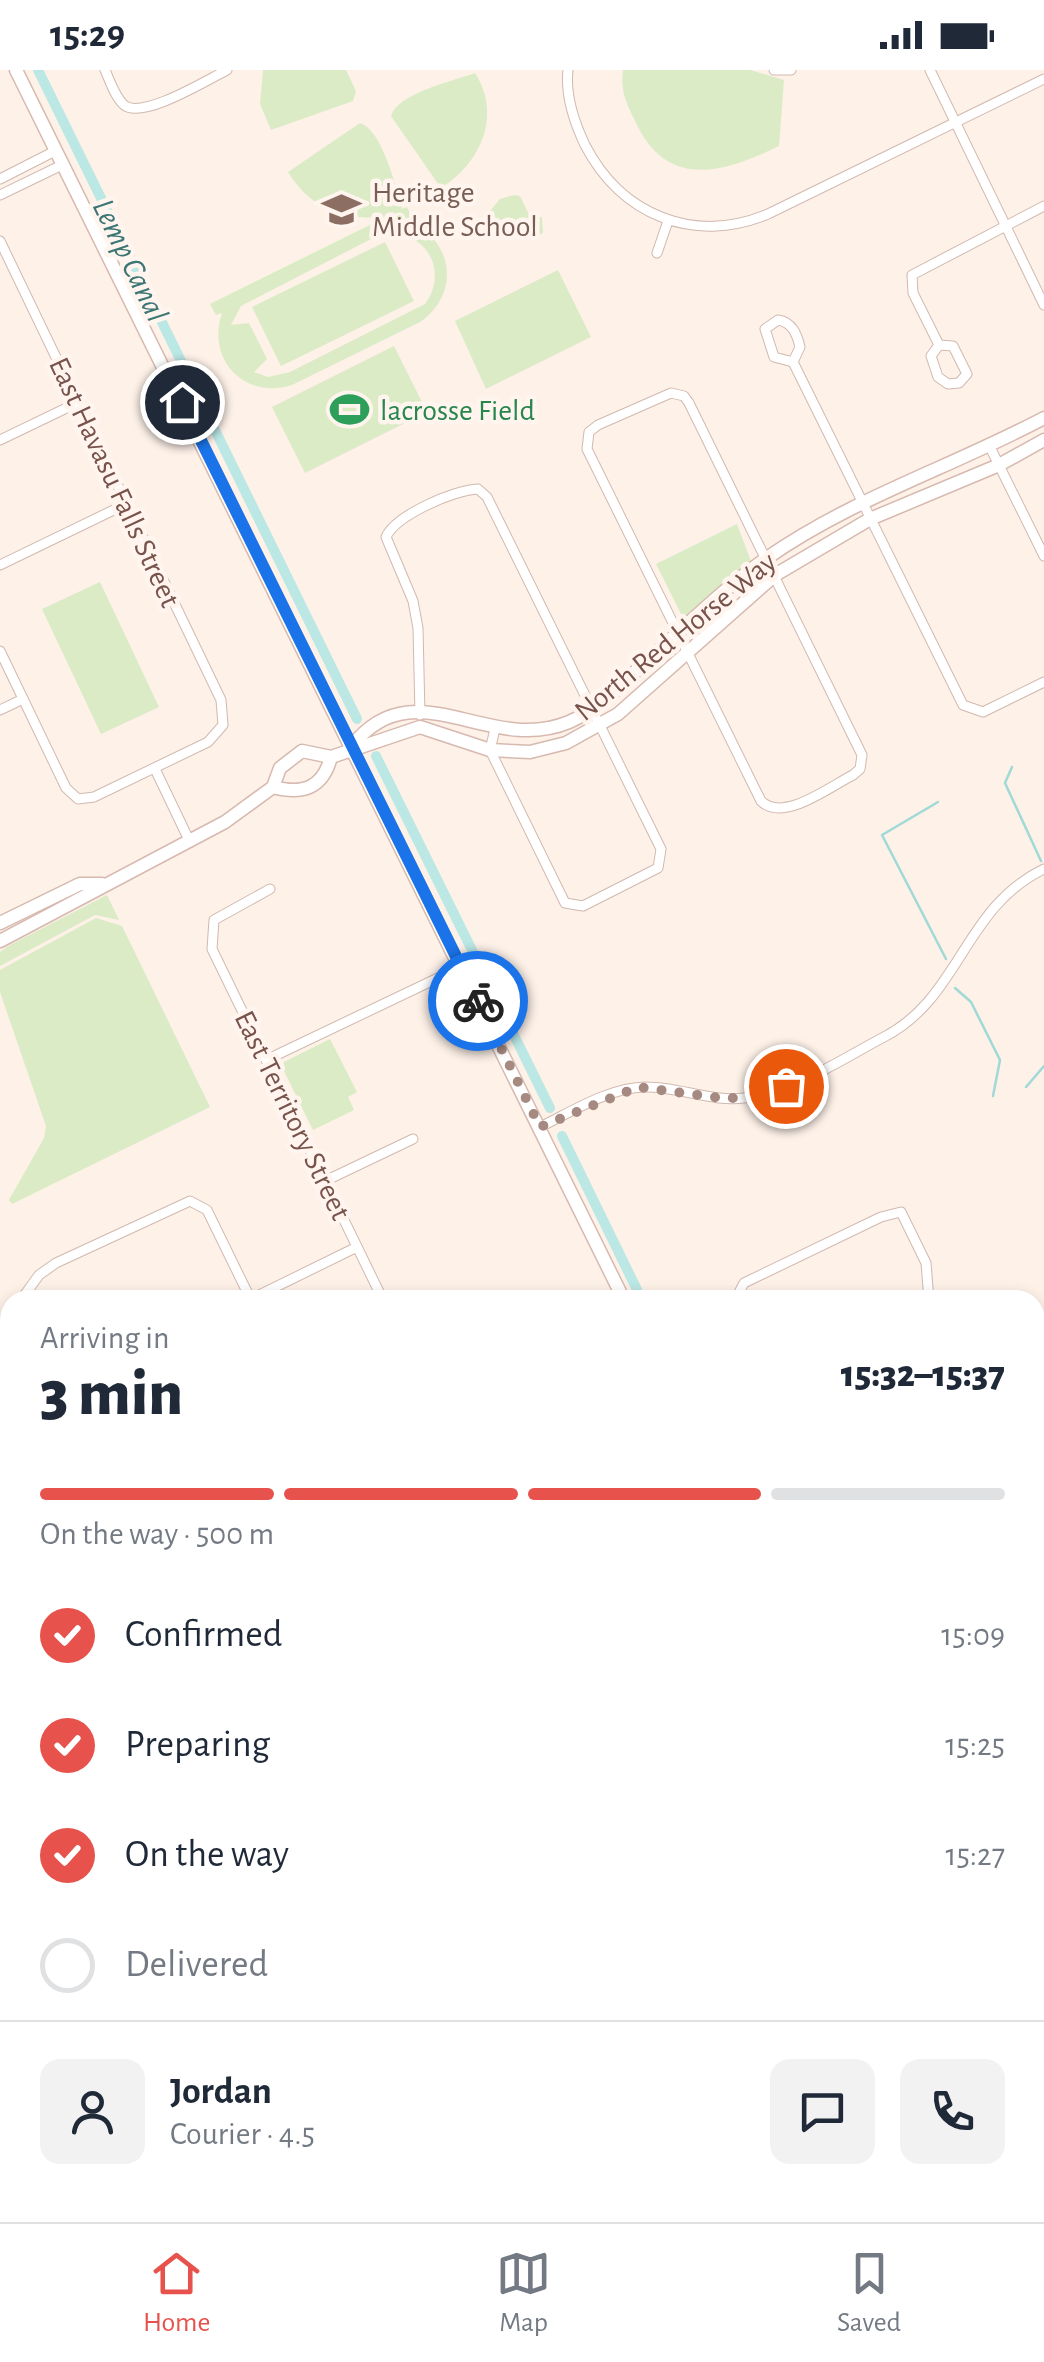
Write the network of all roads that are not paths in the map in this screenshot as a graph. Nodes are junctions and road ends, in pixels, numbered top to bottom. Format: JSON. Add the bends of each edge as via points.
{"nodes":[{"id":1,"x":16,"y":70,"type":"edge"},
{"id":2,"x":105,"y":70,"type":"edge"},
{"id":3,"x":227,"y":70,"type":"edge"},
{"id":4,"x":568,"y":70,"type":"edge"},
{"id":5,"x":774,"y":70,"type":"edge"},
{"id":6,"x":791,"y":70,"type":"edge"},
{"id":7,"x":930,"y":70,"type":"edge"},
{"id":8,"x":1044,"y":79,"type":"edge"},
{"id":9,"x":954,"y":124,"type":"junction"},
{"id":10,"x":55,"y":151,"type":"junction"},
{"id":11,"x":62,"y":165,"type":"junction"},
{"id":12,"x":0,"y":178,"type":"edge"},
{"id":13,"x":0,"y":195,"type":"edge"},
{"id":14,"x":1044,"y":206,"type":"edge"},
{"id":15,"x":668,"y":221,"type":"junction"},
{"id":16,"x":1004,"y":227,"type":"junction"},
{"id":17,"x":0,"y":241,"type":"edge"},
{"id":18,"x":657,"y":253,"type":"dead end"},
{"id":19,"x":1044,"y":304,"type":"edge"},
{"id":20,"x":939,"y":345,"type":"junction"},
{"id":21,"x":793,"y":362,"type":"junction"},
{"id":22,"x":79,"y":402,"type":"junction"},
{"id":23,"x":1044,"y":418,"type":"edge"},
{"id":24,"x":0,"y":440,"type":"edge"},
{"id":25,"x":1044,"y":440,"type":"edge"},
{"id":26,"x":990,"y":447,"type":"junction"},
{"id":27,"x":999,"y":465,"type":"junction"},
{"id":28,"x":861,"y":501,"type":"junction"},
{"id":29,"x":124,"y":506,"type":"junction"},
{"id":30,"x":870,"y":519,"type":"junction"},
{"id":31,"x":1044,"y":556,"type":"edge"},
{"id":32,"x":766,"y":558,"type":"junction"},
{"id":33,"x":0,"y":565,"type":"edge"},
{"id":34,"x":774,"y":576,"type":"junction"},
{"id":35,"x":678,"y":634,"type":"junction"},
{"id":36,"x":687,"y":650,"type":"junction"},
{"id":37,"x":0,"y":651,"type":"edge"},
{"id":38,"x":1044,"y":682,"type":"edge"},
{"id":39,"x":23,"y":699,"type":"junction"},
{"id":40,"x":0,"y":710,"type":"edge"},
{"id":41,"x":420,"y":710,"type":"junction"},
{"id":42,"x":592,"y":710,"type":"junction"},
{"id":43,"x":600,"y":726,"type":"junction"},
{"id":44,"x":420,"y":727,"type":"junction"},
{"id":45,"x":494,"y":729,"type":"junction"},
{"id":46,"x":351,"y":747,"type":"junction"},
{"id":47,"x":490,"y":750,"type":"junction"},
{"id":48,"x":331,"y":757,"type":"junction"},
{"id":49,"x":156,"y":768,"type":"junction"},
{"id":50,"x":273,"y":787,"type":"junction"},
{"id":51,"x":189,"y":840,"type":"junction"},
{"id":52,"x":1044,"y":869,"type":"edge"},
{"id":53,"x":270,"y":889,"type":"dead end"},
{"id":54,"x":1,"y":932,"type":"edge"},
{"id":55,"x":461,"y":966,"type":"junction"},
{"id":56,"x":266,"y":1060,"type":"junction"},
{"id":57,"x":540,"y":1127,"type":"junction"},
{"id":58,"x":413,"y":1139,"type":"dead end"},
{"id":59,"x":325,"y":1182,"type":"junction"},
{"id":60,"x":357,"y":1248,"type":"junction"},
{"id":61,"x":28,"y":1290,"type":"edge"},
{"id":62,"x":245,"y":1290,"type":"edge"},
{"id":63,"x":271,"y":1290,"type":"edge"},
{"id":64,"x":378,"y":1290,"type":"edge"},
{"id":65,"x":619,"y":1290,"type":"edge"},
{"id":66,"x":740,"y":1290,"type":"edge"},
{"id":67,"x":927,"y":1290,"type":"edge"}],
"edges":[{"from":1,"to":10,"type":"street"},
{"from":2,"to":3,"type":"street","via":[[122,104],[134,109]]},
{"from":4,"to":15,"type":"street","via":[[570,108],[594,162],[632,204]]},
{"from":5,"to":6,"type":"street"},
{"from":7,"to":9,"type":"street"},
{"from":8,"to":9,"type":"street"},
{"from":9,"to":15,"type":"street","via":[[746,223]]},
{"from":9,"to":16,"type":"street"},
{"from":10,"to":11,"type":"street"},
{"from":10,"to":12,"type":"street"},
{"from":11,"to":13,"type":"street"},
{"from":11,"to":46,"type":"street"},
{"from":14,"to":16,"type":"street"},
{"from":15,"to":18,"type":"street"},
{"from":16,"to":19,"type":"street"},
{"from":16,"to":20,"type":"street","via":[[912,276],[912,293]]},
{"from":17,"to":22,"type":"street","name":"East Havasu Falls Street"},
{"from":20,"to":20,"type":"street","via":[[960,352],[967,374],[959,383],[938,377],[931,356]]},
{"from":21,"to":21,"type":"street","via":[[800,347],[792,327],[769,323],[764,339],[774,357]]},
{"from":21,"to":28,"type":"street"},
{"from":22,"to":24,"type":"street"},
{"from":22,"to":29,"type":"street","name":"East Havasu Falls Street"},
{"from":23,"to":26,"type":"street","name":"North Red Horse Way"},
{"from":25,"to":27,"type":"street","name":"North Red Horse Way"},
{"from":26,"to":27,"type":"street"},
{"from":26,"to":28,"type":"street","name":"North Red Horse Way"},
{"from":27,"to":30,"type":"street","name":"North Red Horse Way"},
{"from":27,"to":31,"type":"street"},
{"from":28,"to":30,"type":"street"},
{"from":28,"to":32,"type":"street","name":"North Red Horse Way"},
{"from":29,"to":33,"type":"street"},
{"from":29,"to":49,"type":"street","name":"East Havasu Falls Street","via":[[221,700],[222,725],[208,742]]},
{"from":30,"to":34,"type":"street","name":"North Red Horse Way"},
{"from":30,"to":38,"type":"street","via":[[961,702],[976,713]]},
{"from":32,"to":34,"type":"street"},
{"from":32,"to":35,"type":"street","name":"North Red Horse Way"},
{"from":32,"to":35,"type":"street","via":[[678,393],[598,425],[587,449]]},
{"from":34,"to":36,"type":"street","name":"North Red Horse Way"},
{"from":34,"to":36,"type":"street","via":[[858,744],[862,763],[852,775],[784,809],[771,809],[761,801]]},
{"from":35,"to":36,"type":"street"},
{"from":35,"to":42,"type":"street","name":"North Red Horse Way"},
{"from":36,"to":43,"type":"street","name":"North Red Horse Way"},
{"from":37,"to":39,"type":"street"},
{"from":39,"to":40,"type":"street"},
{"from":39,"to":49,"type":"street","via":[[66,788],[78,799]]},
{"from":41,"to":42,"type":"street","via":[[418,628],[386,544],[388,532],[478,489]]},
{"from":41,"to":44,"type":"street"},
{"from":41,"to":45,"type":"street","name":"North Red Horse Way"},
{"from":41,"to":46,"type":"street","via":[[380,719]]},
{"from":42,"to":43,"type":"street"},
{"from":42,"to":45,"type":"street","name":"North Red Horse Way","via":[[540,730]]},
{"from":43,"to":47,"type":"street","name":"North Red Horse Way","via":[[540,751]]},
{"from":43,"to":47,"type":"street","via":[[662,862],[583,906],[561,898]]},
{"from":44,"to":46,"type":"street"},
{"from":44,"to":47,"type":"street","name":"North Red Horse Way"},
{"from":45,"to":47,"type":"street"},
{"from":46,"to":48,"type":"street"},
{"from":46,"to":55,"type":"street"},
{"from":48,"to":50,"type":"street","via":[[314,786],[297,792]]},
{"from":48,"to":50,"type":"street","via":[[315,751],[289,757]]},
{"from":49,"to":51,"type":"street"},
{"from":50,"to":51,"type":"street"},
{"from":51,"to":54,"type":"street","via":[[86,898]]},
{"from":52,"to":57,"type":"street","via":[[992,907],[932,1000],[886,1037],[766,1093],[728,1099],[638,1087]]},
{"from":53,"to":56,"type":"street","name":"East Territory Street","via":[[222,913],[210,929],[212,949]]},
{"from":55,"to":56,"type":"street"},
{"from":55,"to":57,"type":"street"},
{"from":56,"to":59,"type":"street","name":"East Territory Street"},
{"from":57,"to":65,"type":"street"},
{"from":58,"to":59,"type":"street"},
{"from":59,"to":60,"type":"street","name":"East Territory Street"},
{"from":60,"to":63,"type":"street"},
{"from":60,"to":64,"type":"street","name":"East Territory Street"},
{"from":61,"to":62,"type":"street","via":[[39,1275],[87,1246],[178,1204],[198,1203]]},
{"from":66,"to":67,"type":"street","via":[[900,1212],[926,1263]]}]}
